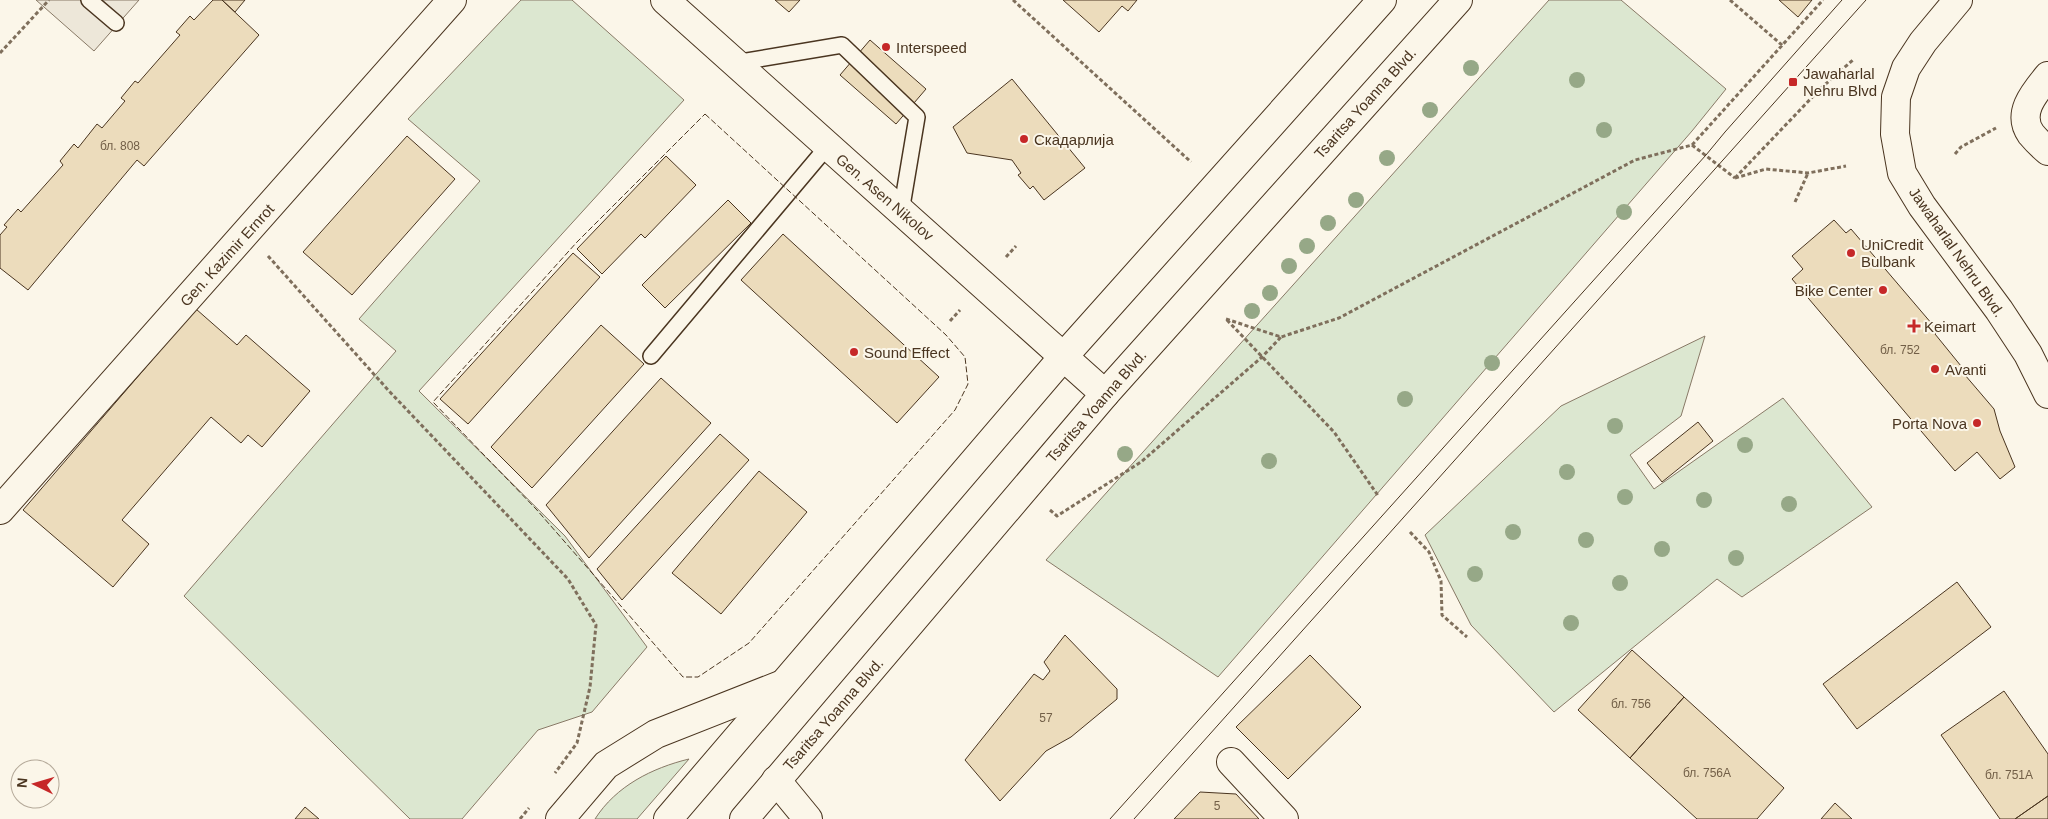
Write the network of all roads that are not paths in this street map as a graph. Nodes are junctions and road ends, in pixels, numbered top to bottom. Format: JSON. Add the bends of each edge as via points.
{"nodes":[{"id":1,"x":90,"y":0,"type":"edge"},
{"id":2,"x":452,"y":0,"type":"edge"},
{"id":3,"x":665,"y":0,"type":"edge"},
{"id":4,"x":1382,"y":0,"type":"edge"},
{"id":5,"x":1458,"y":0,"type":"edge"},
{"id":6,"x":1958,"y":0,"type":"edge"},
{"id":7,"x":116,"y":23,"type":"dead end"},
{"id":8,"x":735,"y":63,"type":"junction"},
{"id":9,"x":2048,"y":76,"type":"edge"},
{"id":10,"x":827,"y":147,"type":"junction"},
{"id":11,"x":2048,"y":151,"type":"edge"},
{"id":12,"x":901,"y":212,"type":"junction"},
{"id":13,"x":651,"y":356,"type":"dead end"},
{"id":14,"x":1064,"y":356,"type":"junction"},
{"id":15,"x":1105,"y":394,"type":"junction"},
{"id":16,"x":2048,"y":394,"type":"edge"},
{"id":17,"x":0,"y":510,"type":"edge"},
{"id":18,"x":783,"y":684,"type":"junction"},
{"id":19,"x":1231,"y":762,"type":"dead end"},
{"id":20,"x":776,"y":780,"type":"junction"},
{"id":21,"x":560,"y":819,"type":"edge"},
{"id":22,"x":668,"y":819,"type":"edge"},
{"id":23,"x":744,"y":819,"type":"edge"},
{"id":24,"x":808,"y":819,"type":"edge"},
{"id":25,"x":1284,"y":819,"type":"edge"}],
"edges":[{"from":1,"to":7,"type":"lane"},
{"from":2,"to":17,"type":"street","name":"Gen. Kazimir Ernrot"},
{"from":3,"to":8,"type":"street","name":"Gen. Asen Nikolov"},
{"from":4,"to":14,"type":"street"},
{"from":5,"to":15,"type":"street","name":"Tsaritsa Yoanna Blvd."},
{"from":6,"to":16,"type":"street","name":"Jawaharlal Nehru Blvd.","via":[[1923,42],[1903,75],[1896,97],[1895,134],[1902,174],[1999,310],[2028,354]]},
{"from":8,"to":10,"type":"street","name":"Gen. Asen Nikolov"},
{"from":8,"to":12,"type":"lane","via":[[842,45],[917,116]]},
{"from":9,"to":11,"type":"street","via":[[2030,98],[2026,112],[2030,133]]},
{"from":10,"to":12,"type":"street","name":"Gen. Asen Nikolov"},
{"from":10,"to":13,"type":"lane"},
{"from":12,"to":14,"type":"street","name":"Gen. Asen Nikolov"},
{"from":14,"to":15,"type":"street","name":"Gen. Asen Nikolov"},
{"from":14,"to":18,"type":"street"},
{"from":15,"to":20,"type":"street","name":"Tsaritsa Yoanna Blvd."},
{"from":18,"to":21,"type":"street","via":[[656,734],[606,765]]},
{"from":18,"to":22,"type":"street"},
{"from":19,"to":25,"type":"street"},
{"from":20,"to":23,"type":"street","name":"Tsaritsa Yoanna Blvd."},
{"from":20,"to":24,"type":"street"}]}
